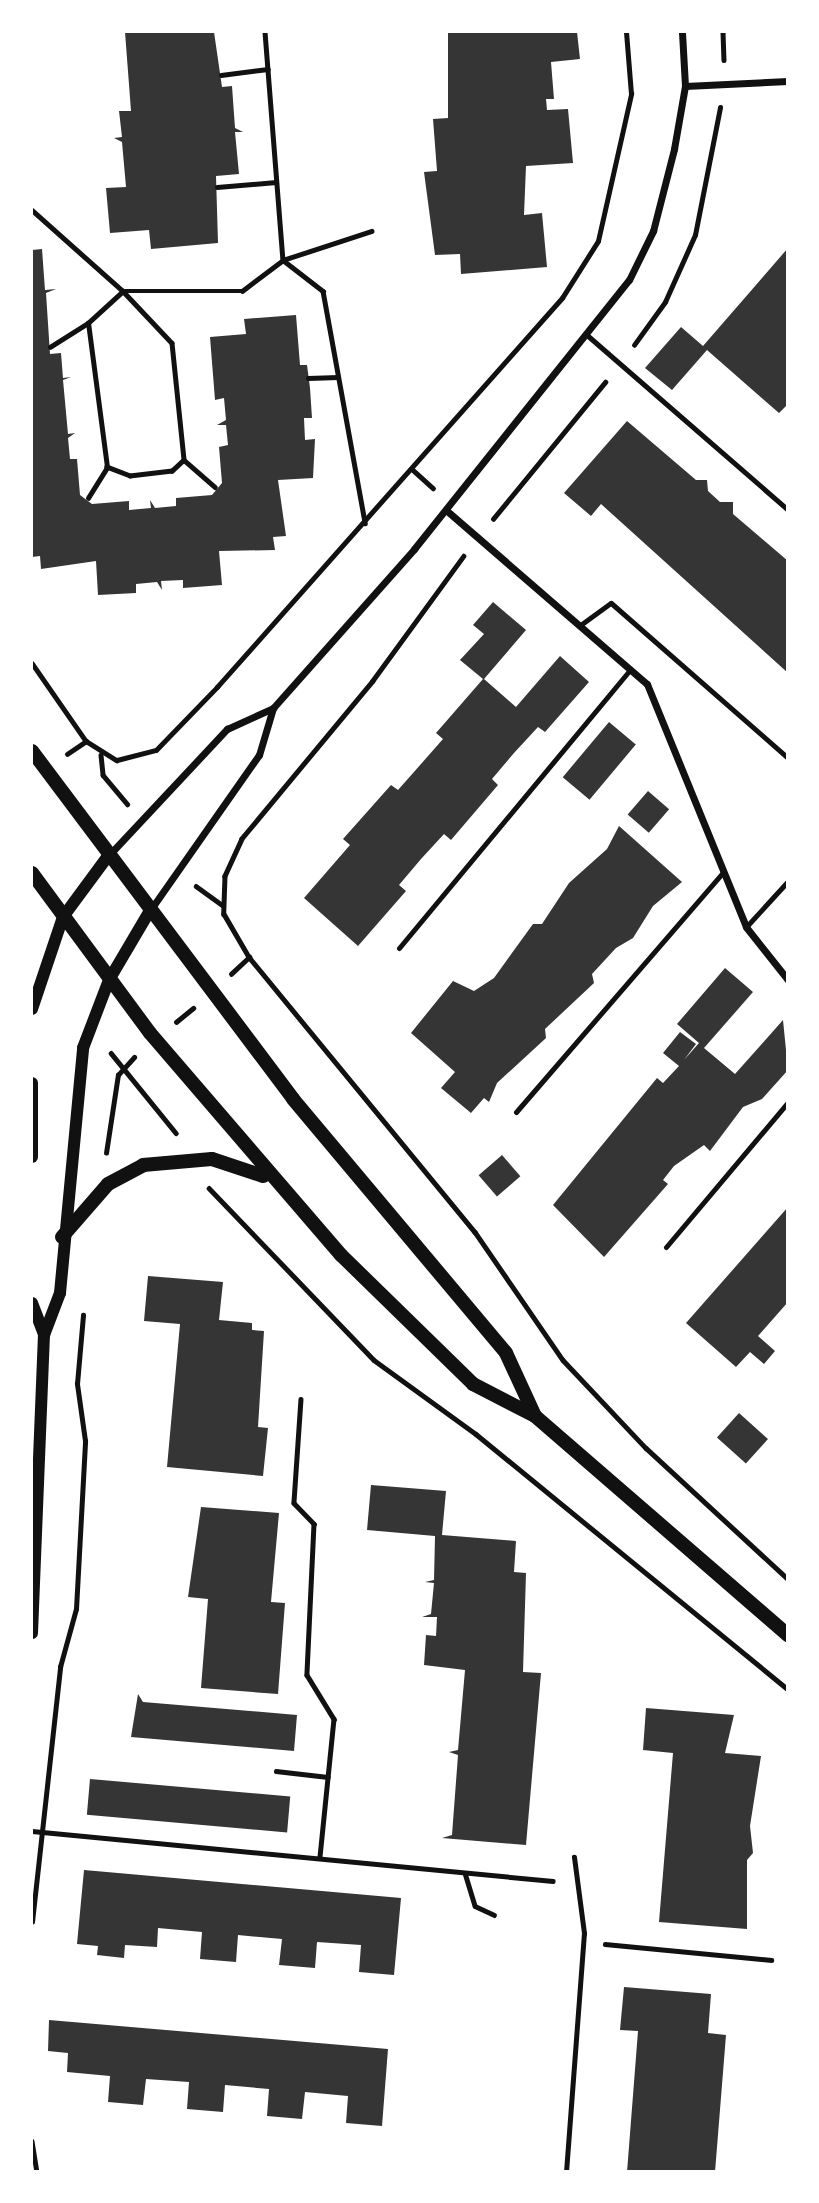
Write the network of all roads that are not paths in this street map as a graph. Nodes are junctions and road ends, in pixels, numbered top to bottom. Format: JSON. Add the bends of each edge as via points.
{"nodes":[{"id":1,"x":682,"y":32,"type":"edge"},
{"id":2,"x":788,"y":81,"type":"edge"},
{"id":3,"x":685,"y":86,"type":"junction"},
{"id":4,"x":588,"y":336,"type":"junction"},
{"id":5,"x":446,"y":510,"type":"junction"},
{"id":6,"x":788,"y":510,"type":"edge"},
{"id":7,"x":579,"y":626,"type":"junction"},
{"id":8,"x":630,"y":670,"type":"junction"},
{"id":9,"x":273,"y":708,"type":"junction"},
{"id":10,"x":32,"y":751,"type":"edge"},
{"id":11,"x":788,"y":758,"type":"edge"},
{"id":12,"x":108,"y":856,"type":"junction"},
{"id":13,"x":32,"y":873,"type":"edge"},
{"id":14,"x":722,"y":873,"type":"junction"},
{"id":15,"x":788,"y":881,"type":"edge"},
{"id":16,"x":149,"y":912,"type":"junction"},
{"id":17,"x":63,"y":917,"type":"junction"},
{"id":18,"x":746,"y":927,"type":"junction"},
{"id":19,"x":399,"y":948,"type":"dead end"},
{"id":20,"x":109,"y":980,"type":"junction"},
{"id":21,"x":788,"y":980,"type":"edge"},
{"id":22,"x":32,"y":1009,"type":"edge"},
{"id":23,"x":32,"y":1083,"type":"edge"},
{"id":24,"x":788,"y":1102,"type":"edge"},
{"id":25,"x":516,"y":1112,"type":"dead end"},
{"id":26,"x":32,"y":1157,"type":"edge"},
{"id":27,"x":273,"y":1183,"type":"junction"},
{"id":28,"x":62,"y":1237,"type":"junction"},
{"id":29,"x":666,"y":1247,"type":"dead end"},
{"id":30,"x":32,"y":1303,"type":"edge"},
{"id":31,"x":44,"y":1335,"type":"junction"},
{"id":32,"x":535,"y":1416,"type":"junction"},
{"id":33,"x":32,"y":1633,"type":"edge"},
{"id":34,"x":788,"y":1635,"type":"edge"},
{"id":35,"x":573,"y":1857,"type":"dead end"},
{"id":36,"x":566,"y":2172,"type":"edge"}],
"edges":[{"from":1,"to":3,"type":"street"},
{"from":2,"to":3,"type":"street"},
{"from":3,"to":4,"type":"street","via":[[653,231],[629,280]]},
{"from":4,"to":5,"type":"street"},
{"from":4,"to":6,"type":"lane"},
{"from":5,"to":7,"type":"street"},
{"from":5,"to":9,"type":"street"},
{"from":7,"to":8,"type":"street"},
{"from":7,"to":11,"type":"lane","via":[[611,603]]},
{"from":8,"to":14,"type":"street","via":[[647,684]]},
{"from":8,"to":19,"type":"lane"},
{"from":9,"to":12,"type":"street","via":[[227,729]]},
{"from":9,"to":16,"type":"street","via":[[259,755]]},
{"from":10,"to":12,"type":"main road"},
{"from":12,"to":16,"type":"main road"},
{"from":12,"to":17,"type":"street"},
{"from":13,"to":17,"type":"main road"},
{"from":14,"to":18,"type":"street"},
{"from":14,"to":25,"type":"lane"},
{"from":15,"to":18,"type":"lane"},
{"from":16,"to":20,"type":"street"},
{"from":16,"to":32,"type":"main road","via":[[210,993],[506,1353]]},
{"from":17,"to":20,"type":"main road"},
{"from":17,"to":22,"type":"street","via":[[41,966]]},
{"from":18,"to":21,"type":"street"},
{"from":20,"to":27,"type":"main road"},
{"from":20,"to":28,"type":"street","via":[[83,1048]]},
{"from":23,"to":26,"type":"street"},
{"from":24,"to":29,"type":"lane"},
{"from":27,"to":28,"type":"main road","via":[[234,1163],[182,1157],[143,1164],[100,1191]]},
{"from":27,"to":32,"type":"main road","via":[[473,1384]]},
{"from":28,"to":31,"type":"street","via":[[60,1293]]},
{"from":30,"to":31,"type":"street"},
{"from":31,"to":33,"type":"street"},
{"from":32,"to":34,"type":"main road"},
{"from":35,"to":36,"type":"lane","via":[[583,1942]]}]}
